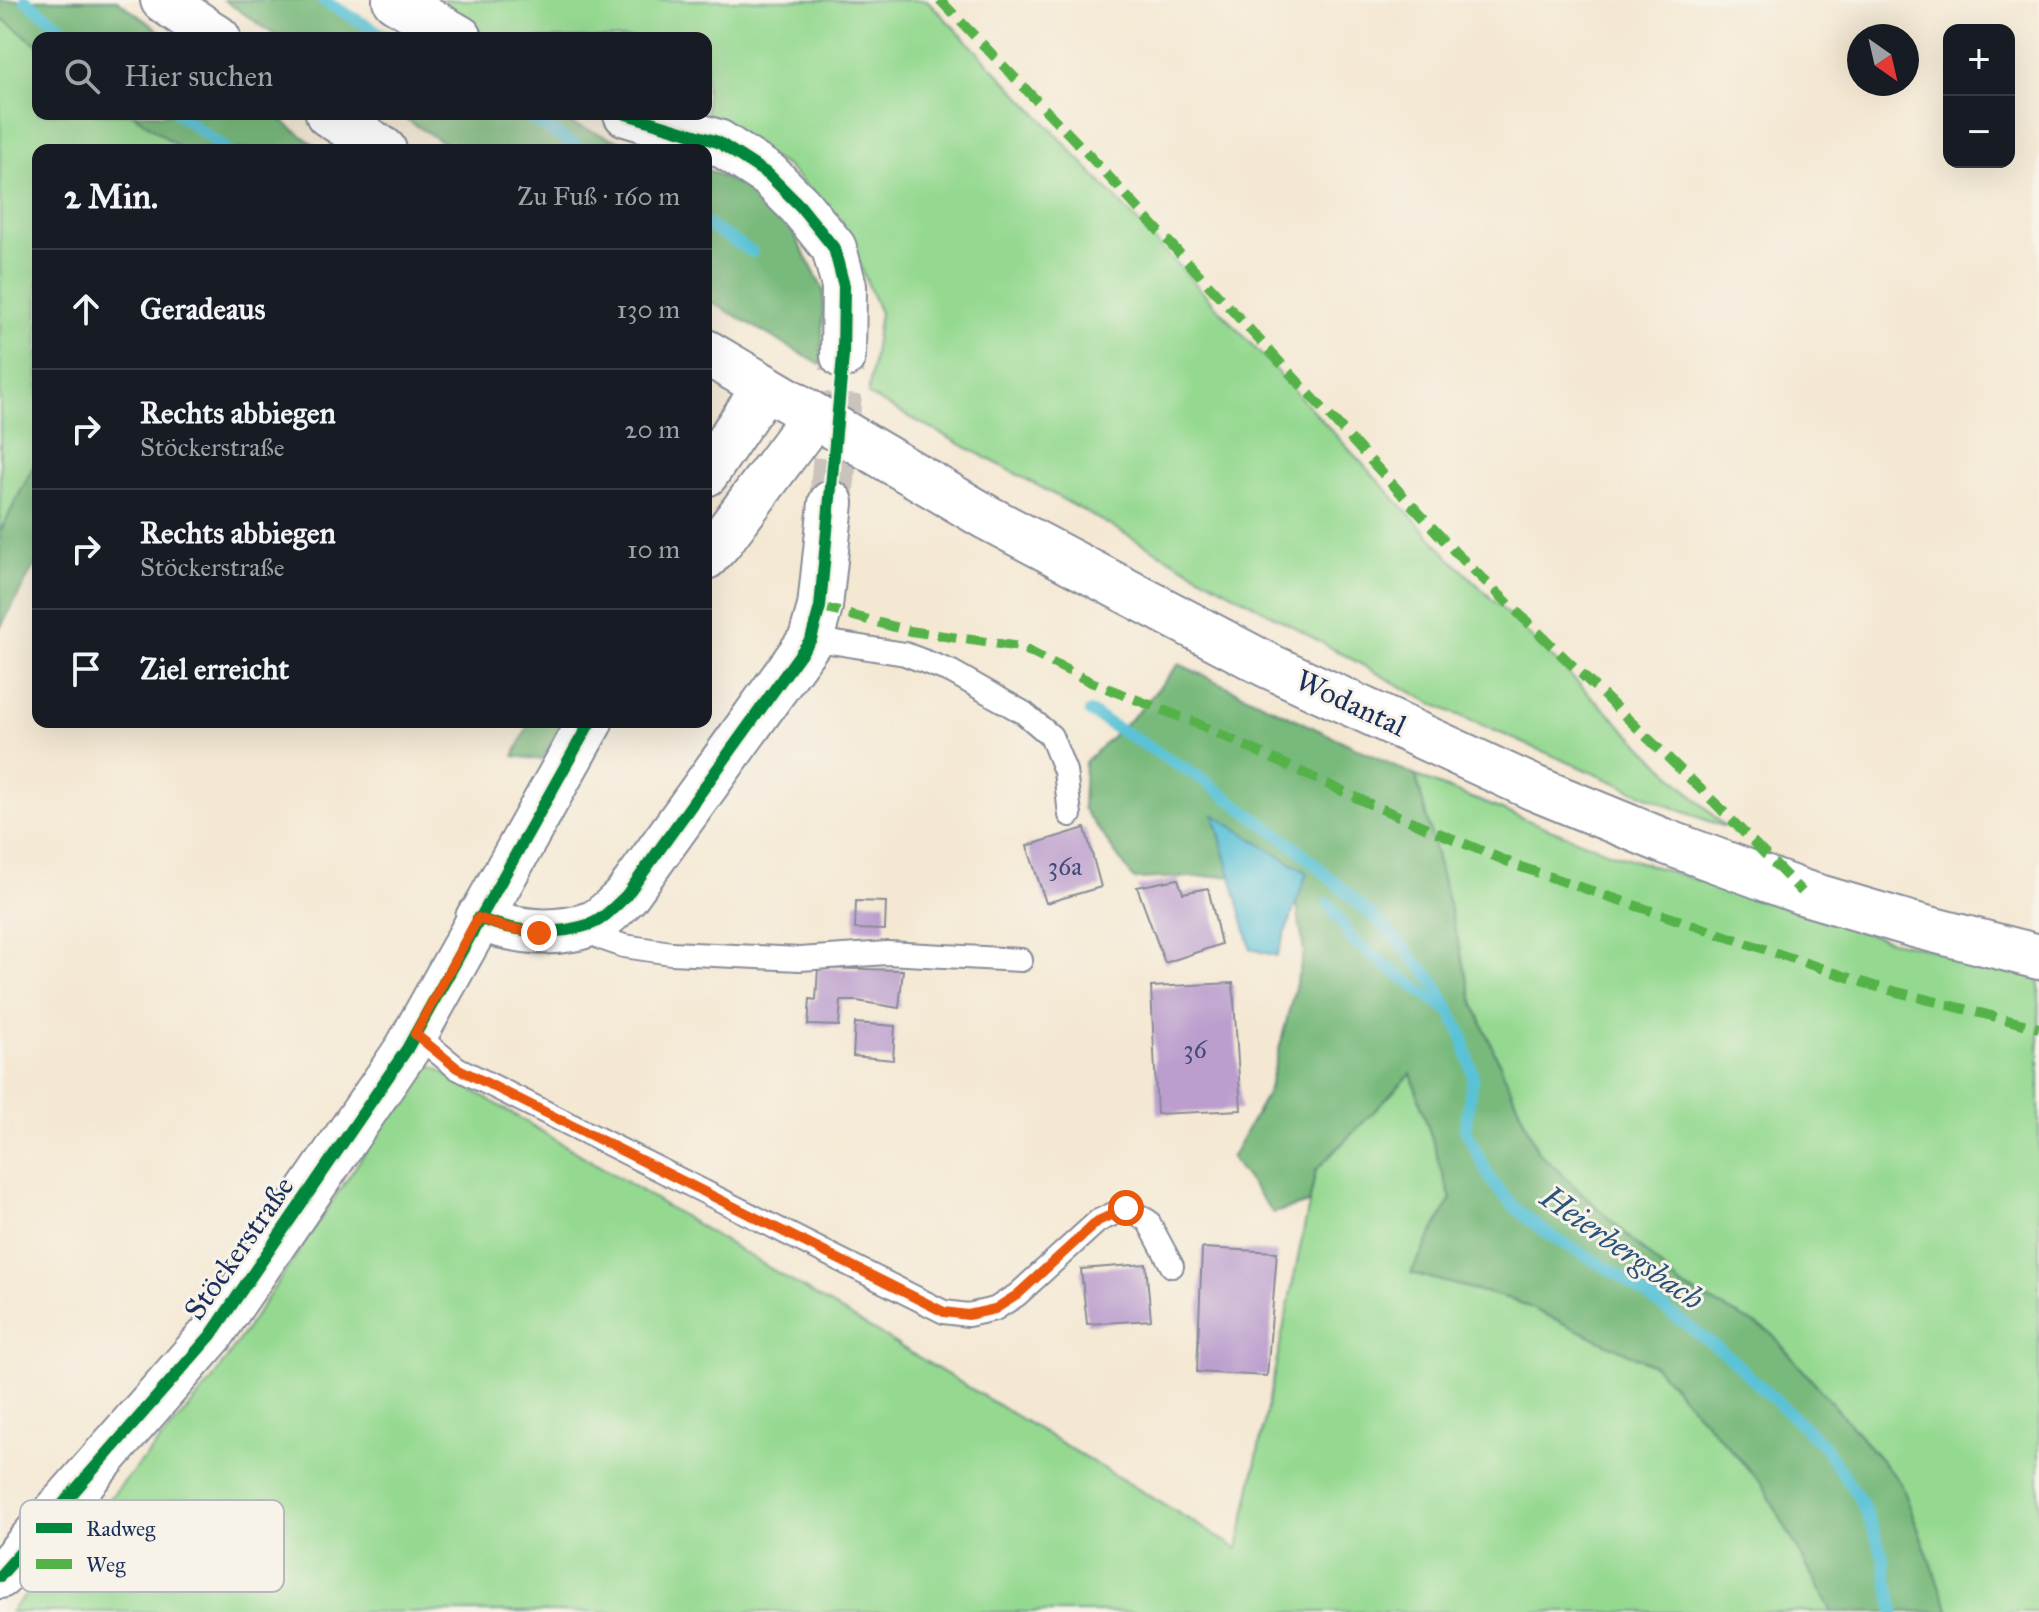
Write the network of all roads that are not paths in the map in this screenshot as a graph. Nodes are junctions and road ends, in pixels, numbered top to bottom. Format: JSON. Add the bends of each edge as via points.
{"nodes":[{"id":1,"x":163,"y":0,"type":"edge"},
{"id":2,"x":395,"y":0,"type":"edge"},
{"id":3,"x":209,"y":32,"type":"edge"},
{"id":4,"x":450,"y":32,"type":"edge"},
{"id":5,"x":337,"y":120,"type":"edge"},
{"id":6,"x":646,"y":120,"type":"edge"},
{"id":7,"x":375,"y":144,"type":"edge"},
{"id":8,"x":712,"y":356,"type":"edge"},
{"id":9,"x":843,"y":356,"type":"tunnel mouth"},
{"id":10,"x":764,"y":388,"type":"junction"},
{"id":11,"x":813,"y":417,"type":"junction"},
{"id":12,"x":712,"y":465,"type":"edge"},
{"id":13,"x":831,"y":503,"type":"tunnel mouth"},
{"id":14,"x":712,"y":551,"type":"edge"},
{"id":15,"x":811,"y":639,"type":"junction"},
{"id":16,"x":587,"y":728,"type":"edge"},
{"id":17,"x":1070,"y":815,"type":"dead end"},
{"id":18,"x":478,"y":918,"type":"junction"},
{"id":19,"x":593,"y":923,"type":"junction"},
{"id":20,"x":2039,"y":957,"type":"edge"},
{"id":21,"x":1021,"y":960,"type":"dead end"},
{"id":22,"x":415,"y":1034,"type":"junction"},
{"id":23,"x":1172,"y":1266,"type":"dead end"},
{"id":24,"x":67,"y":1500,"type":"edge"},
{"id":25,"x":20,"y":1553,"type":"edge"},
{"id":26,"x":0,"y":1576,"type":"edge"}],
"edges":[{"from":1,"to":3,"type":"street"},
{"from":2,"to":4,"type":"street"},
{"from":5,"to":7,"type":"street"},
{"from":6,"to":9,"type":"street","via":[[718,142],[769,175],[800,206],[834,248],[844,286]]},
{"from":8,"to":10,"type":"street","name":"Wodantal"},
{"from":10,"to":11,"type":"street","name":"Wodantal"},
{"from":10,"to":12,"type":"street"},
{"from":11,"to":14,"type":"street"},
{"from":11,"to":20,"type":"street","name":"Wodantal","via":[[986,517],[1253,657],[1534,788],[1802,892]]},
{"from":13,"to":15,"type":"street","via":[[820,607]]},
{"from":15,"to":17,"type":"lane","via":[[905,654],[952,672],[1024,713],[1051,736],[1065,771]]},
{"from":15,"to":19,"type":"street","via":[[626,896]]},
{"from":16,"to":18,"type":"street","name":"Stöckerstraße"},
{"from":18,"to":19,"type":"street","via":[[539,933]]},
{"from":18,"to":22,"type":"street","name":"Stöckerstraße"},
{"from":19,"to":21,"type":"lane","via":[[601,938],[671,953],[800,959],[887,953]]},
{"from":22,"to":23,"type":"lane","via":[[457,1068],[944,1312],[968,1315],[995,1309],[1098,1221],[1126,1208],[1148,1221]]},
{"from":22,"to":24,"type":"street","name":"Stöckerstraße","via":[[211,1335]]},
{"from":25,"to":26,"type":"street","name":"Stöckerstraße"}]}
